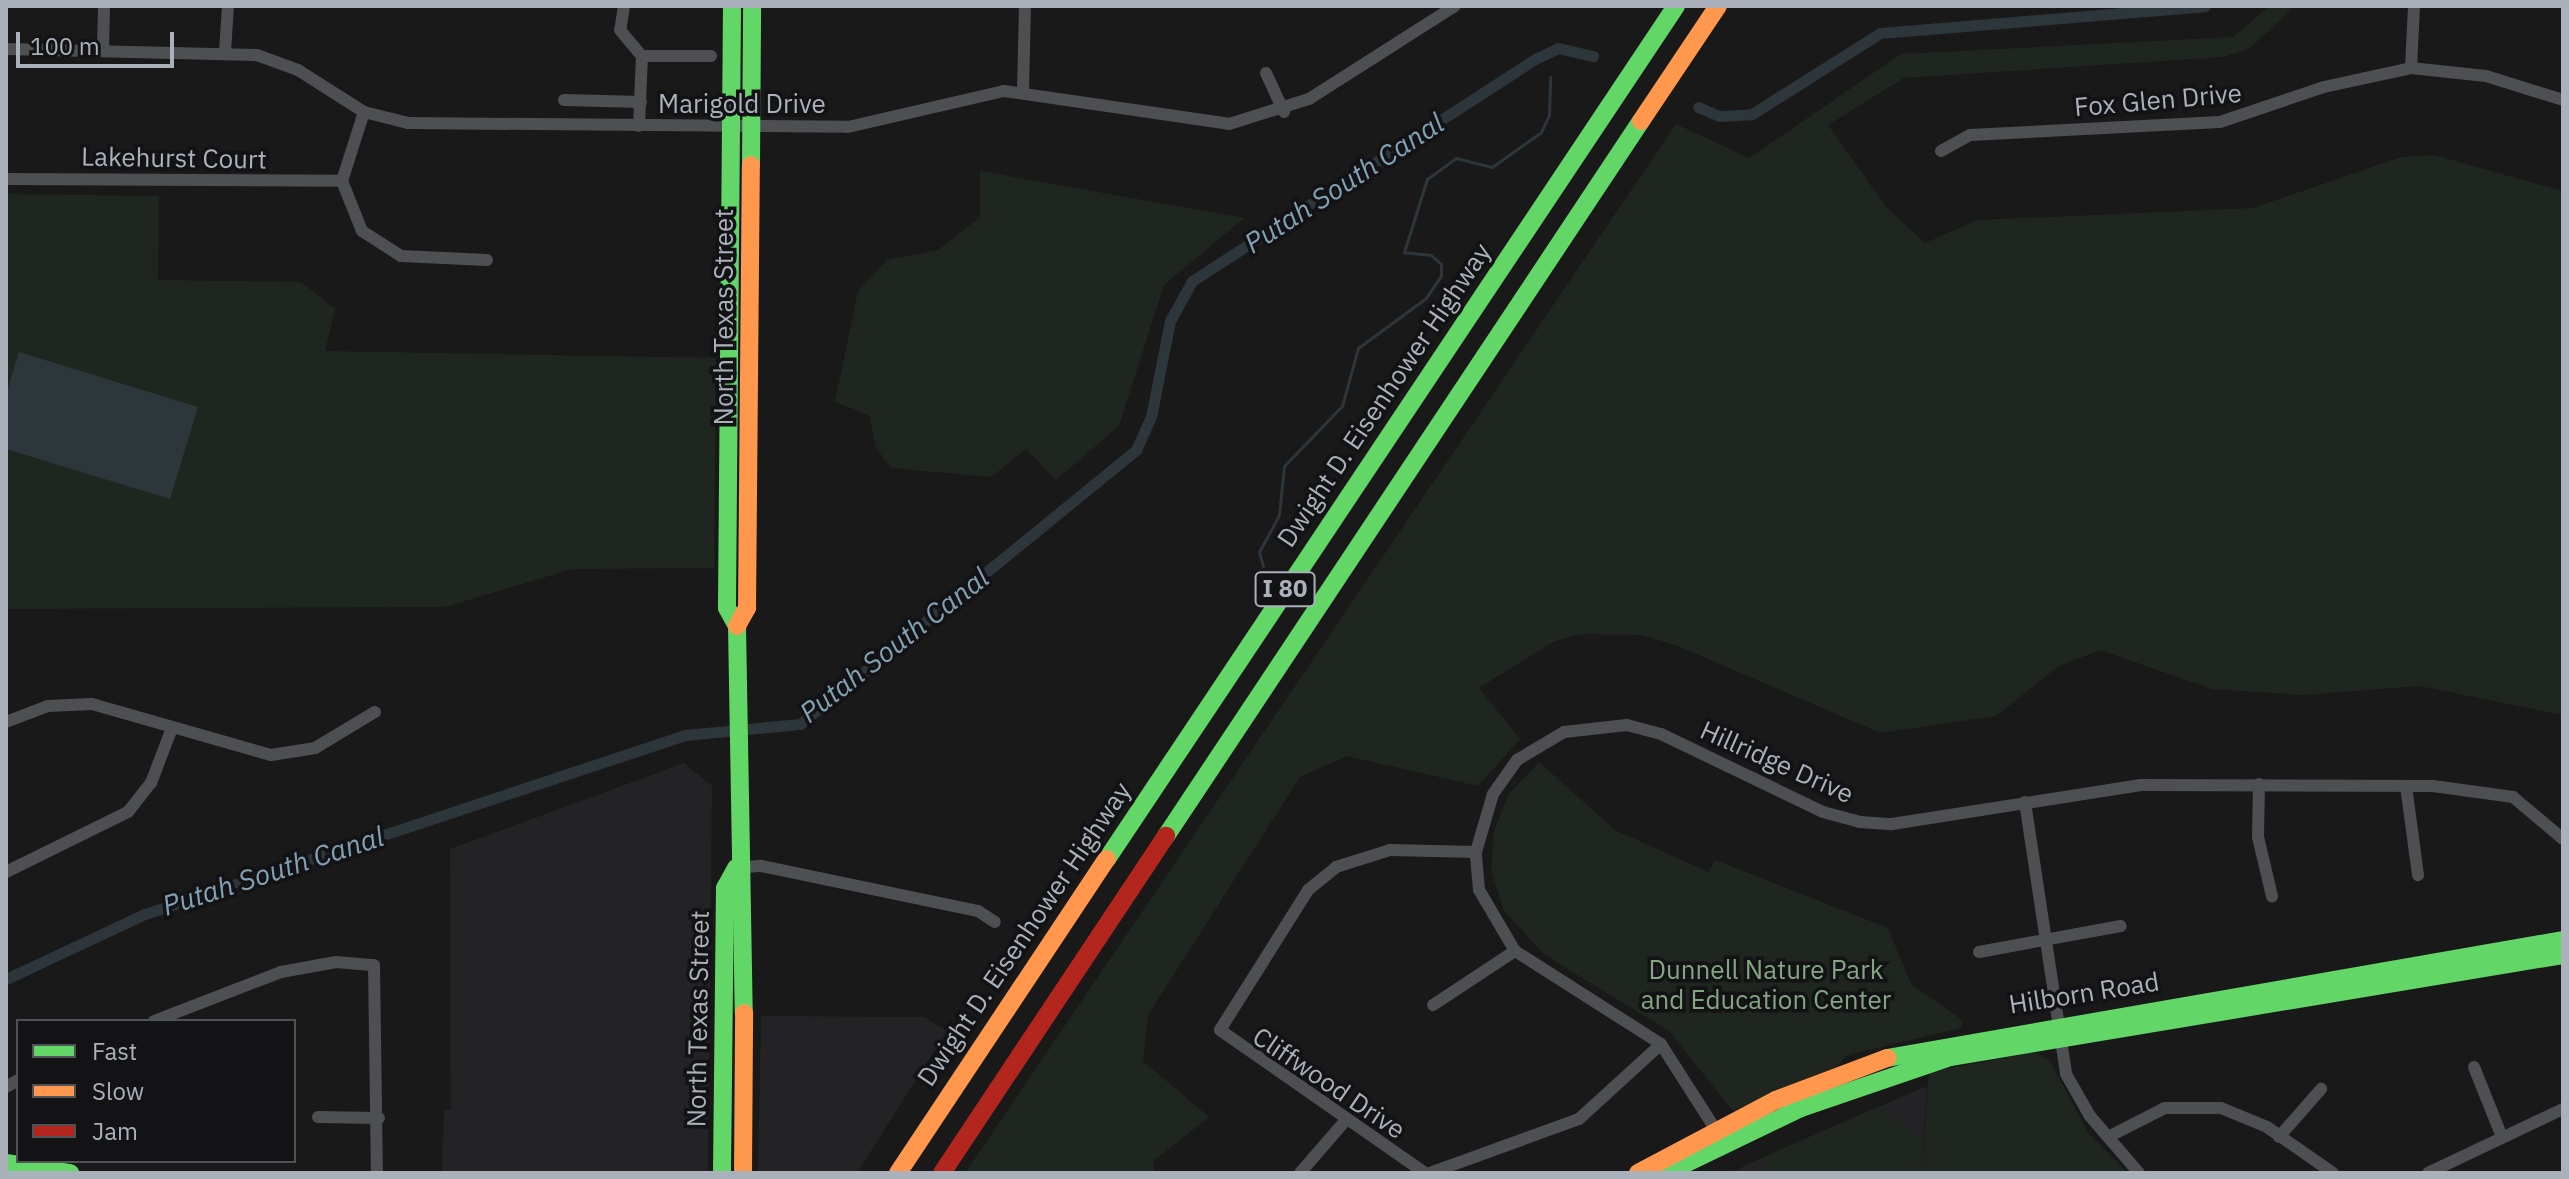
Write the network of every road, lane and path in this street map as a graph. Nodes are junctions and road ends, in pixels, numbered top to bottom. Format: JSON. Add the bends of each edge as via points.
{"nodes":[{"id":1,"x":104,"y":6,"type":"edge"},
{"id":2,"x":228,"y":6,"type":"edge"},
{"id":3,"x":624,"y":6,"type":"edge"},
{"id":4,"x":732,"y":6,"type":"edge"},
{"id":5,"x":752,"y":6,"type":"edge"},
{"id":6,"x":1025,"y":6,"type":"edge"},
{"id":7,"x":1455,"y":6,"type":"edge"},
{"id":8,"x":1676,"y":6,"type":"edge"},
{"id":9,"x":1718,"y":6,"type":"edge"},
{"id":10,"x":2414,"y":6,"type":"edge"},
{"id":11,"x":6,"y":49,"type":"edge"},
{"id":12,"x":103,"y":50,"type":"junction"},
{"id":13,"x":225,"y":52,"type":"junction"},
{"id":14,"x":642,"y":56,"type":"junction"},
{"id":15,"x":711,"y":56,"type":"dead end"},
{"id":16,"x":2411,"y":68,"type":"junction"},
{"id":17,"x":1266,"y":73,"type":"dead end"},
{"id":18,"x":1023,"y":92,"type":"junction"},
{"id":19,"x":564,"y":100,"type":"dead end"},
{"id":20,"x":2563,"y":100,"type":"edge"},
{"id":21,"x":641,"y":102,"type":"junction"},
{"id":22,"x":364,"y":112,"type":"junction"},
{"id":23,"x":1284,"y":112,"type":"junction"},
{"id":24,"x":639,"y":126,"type":"junction"},
{"id":25,"x":731,"y":127,"type":"junction"},
{"id":26,"x":751,"y":127,"type":"junction"},
{"id":27,"x":1941,"y":151,"type":"dead end"},
{"id":28,"x":6,"y":179,"type":"edge"},
{"id":29,"x":342,"y":181,"type":"junction"},
{"id":30,"x":487,"y":260,"type":"dead end"},
{"id":31,"x":737,"y":626,"type":"junction"},
{"id":32,"x":375,"y":712,"type":"dead end"},
{"id":33,"x":6,"y":722,"type":"edge"},
{"id":34,"x":172,"y":728,"type":"junction"},
{"id":35,"x":2259,"y":784,"type":"junction"},
{"id":36,"x":2406,"y":786,"type":"junction"},
{"id":37,"x":2025,"y":802,"type":"junction"},
{"id":38,"x":2563,"y":839,"type":"edge"},
{"id":39,"x":1476,"y":852,"type":"junction"},
{"id":40,"x":736,"y":868,"type":"junction"},
{"id":41,"x":6,"y":872,"type":"edge"},
{"id":42,"x":2418,"y":875,"type":"dead end"},
{"id":43,"x":2272,"y":896,"type":"dead end"},
{"id":44,"x":995,"y":922,"type":"dead end"},
{"id":45,"x":2121,"y":926,"type":"dead end"},
{"id":46,"x":2043,"y":937,"type":"junction"},
{"id":47,"x":2563,"y":940,"type":"edge"},
{"id":48,"x":1515,"y":951,"type":"junction"},
{"id":49,"x":1979,"y":952,"type":"dead end"},
{"id":50,"x":2563,"y":955,"type":"edge"},
{"id":51,"x":1433,"y":1005,"type":"dead end"},
{"id":52,"x":159,"y":1019,"type":"edge"},
{"id":53,"x":2058,"y":1032,"type":"junction"},
{"id":54,"x":1661,"y":1044,"type":"junction"},
{"id":55,"x":2474,"y":1067,"type":"dead end"},
{"id":56,"x":2321,"y":1089,"type":"dead end"},
{"id":57,"x":2563,"y":1109,"type":"edge"},
{"id":58,"x":318,"y":1117,"type":"dead end"},
{"id":59,"x":379,"y":1118,"type":"junction"},
{"id":60,"x":1345,"y":1121,"type":"junction"},
{"id":61,"x":1720,"y":1137,"type":"junction"},
{"id":62,"x":2108,"y":1137,"type":"junction"},
{"id":63,"x":2279,"y":1137,"type":"junction"},
{"id":64,"x":2502,"y":1137,"type":"junction"},
{"id":65,"x":6,"y":1163,"type":"edge"},
{"id":66,"x":70,"y":1173,"type":"edge"},
{"id":67,"x":377,"y":1173,"type":"edge"},
{"id":68,"x":722,"y":1173,"type":"edge"},
{"id":69,"x":743,"y":1173,"type":"edge"},
{"id":70,"x":898,"y":1173,"type":"edge"},
{"id":71,"x":942,"y":1173,"type":"edge"},
{"id":72,"x":1300,"y":1173,"type":"edge"},
{"id":73,"x":1428,"y":1173,"type":"edge"},
{"id":74,"x":1638,"y":1173,"type":"edge"},
{"id":75,"x":1666,"y":1173,"type":"edge"},
{"id":76,"x":2139,"y":1173,"type":"edge"},
{"id":77,"x":2333,"y":1173,"type":"edge"},
{"id":78,"x":2428,"y":1173,"type":"edge"}],
"edges":[{"from":1,"to":12,"type":"street"},
{"from":2,"to":13,"type":"street"},
{"from":3,"to":14,"type":"street","via":[[620,30]]},
{"from":4,"to":25,"type":"main road","name":"North Texas Street"},
{"from":5,"to":26,"type":"main road","name":"North Texas Street"},
{"from":6,"to":18,"type":"street"},
{"from":7,"to":23,"type":"street","name":"Marigold Drive"},
{"from":8,"to":70,"type":"main road","name":"Dwight D. Eisenhower Highway","number":"I 80"},
{"from":9,"to":71,"type":"main road","number":"I 80"},
{"from":10,"to":16,"type":"street"},
{"from":11,"to":12,"type":"street","name":"Marigold Drive"},
{"from":12,"to":13,"type":"street","name":"Marigold Drive"},
{"from":13,"to":22,"type":"street","name":"Marigold Drive","via":[[278,61]]},
{"from":14,"to":15,"type":"street"},
{"from":14,"to":21,"type":"street"},
{"from":16,"to":20,"type":"street","name":"Fox Glen Drive","via":[[2486,76]]},
{"from":16,"to":27,"type":"street","name":"Fox Glen Drive","via":[[2324,87],[2220,122],[1970,135]]},
{"from":17,"to":23,"type":"street"},
{"from":18,"to":23,"type":"street","name":"Marigold Drive","via":[[1202,123]]},
{"from":18,"to":26,"type":"street","name":"Marigold Drive","via":[[956,97],[848,127]]},
{"from":19,"to":21,"type":"street"},
{"from":21,"to":24,"type":"street"},
{"from":22,"to":24,"type":"street","name":"Marigold Drive","via":[[408,123]]},
{"from":22,"to":29,"type":"street"},
{"from":24,"to":25,"type":"street","name":"Marigold Drive"},
{"from":25,"to":26,"type":"street","name":"Marigold Drive"},
{"from":25,"to":31,"type":"main road","name":"North Texas Street","via":[[727,608]]},
{"from":26,"to":31,"type":"main road","name":"North Texas Street","via":[[747,608]]},
{"from":28,"to":29,"type":"street","name":"Lakehurst Court"},
{"from":29,"to":30,"type":"street","via":[[351,214],[379,246],[422,260]]},
{"from":31,"to":40,"type":"main road","name":"North Texas Street"},
{"from":32,"to":34,"type":"street","via":[[294,753],[251,753]]},
{"from":33,"to":34,"type":"street","via":[[48,706],[92,704]]},
{"from":34,"to":41,"type":"street","via":[[151,783],[128,812]]},
{"from":35,"to":36,"type":"street","name":"Hillridge Drive"},
{"from":35,"to":37,"type":"street","name":"Hillridge Drive","via":[[2141,785]]},
{"from":35,"to":43,"type":"street","via":[[2258,837]]},
{"from":36,"to":38,"type":"street","name":"Hillridge Drive","via":[[2482,788],[2513,797]]},
{"from":36,"to":42,"type":"street"},
{"from":37,"to":39,"type":"street","name":"Hillridge Drive","via":[[1892,824],[1860,822],[1823,812],[1661,734],[1595,725],[1564,732],[1517,760],[1481,816]]},
{"from":37,"to":46,"type":"street"},
{"from":39,"to":48,"type":"street","name":"Hillridge Drive","via":[[1479,890]]},
{"from":39,"to":60,"type":"street","name":"Cliffwood Drive","via":[[1390,850],[1336,867],[1308,890],[1223,1016],[1220,1030],[1230,1042]]},
{"from":40,"to":44,"type":"street","via":[[761,866],[978,911]]},
{"from":40,"to":68,"type":"main road","name":"North Texas Street","via":[[725,888]]},
{"from":40,"to":69,"type":"main road","name":"North Texas Street","via":[[745,888]]},
{"from":45,"to":46,"type":"street"},
{"from":46,"to":49,"type":"street"},
{"from":46,"to":53,"type":"street"},
{"from":47,"to":53,"type":"main road","name":"Hilborn Road"},
{"from":48,"to":51,"type":"street"},
{"from":48,"to":54,"type":"street","name":"Hillridge Drive"},
{"from":50,"to":53,"type":"main road","name":"Hilborn Road"},
{"from":52,"to":59,"type":"street","via":[[281,972],[336,962],[374,965]]},
{"from":53,"to":61,"type":"main road","name":"Hilborn Road","via":[[1887,1076]]},
{"from":53,"to":62,"type":"street","via":[[2079,1100]]},
{"from":54,"to":61,"type":"street","name":"Hillridge Drive"},
{"from":54,"to":73,"type":"street","name":"Cliffwood Drive","via":[[1579,1119]]},
{"from":55,"to":64,"type":"street"},
{"from":56,"to":63,"type":"street"},
{"from":57,"to":64,"type":"street"},
{"from":58,"to":59,"type":"street"},
{"from":59,"to":67,"type":"street"},
{"from":60,"to":72,"type":"street"},
{"from":60,"to":73,"type":"street","name":"Cliffwood Drive"},
{"from":61,"to":74,"type":"main road","name":"Hilborn Road"},
{"from":61,"to":75,"type":"main road","name":"Hilborn Road"},
{"from":62,"to":63,"type":"street","via":[[2133,1119],[2197,1105],[2244,1116]]},
{"from":62,"to":76,"type":"street"},
{"from":63,"to":77,"type":"street"},
{"from":64,"to":78,"type":"street"},
{"from":65,"to":66,"type":"main road"}]}
